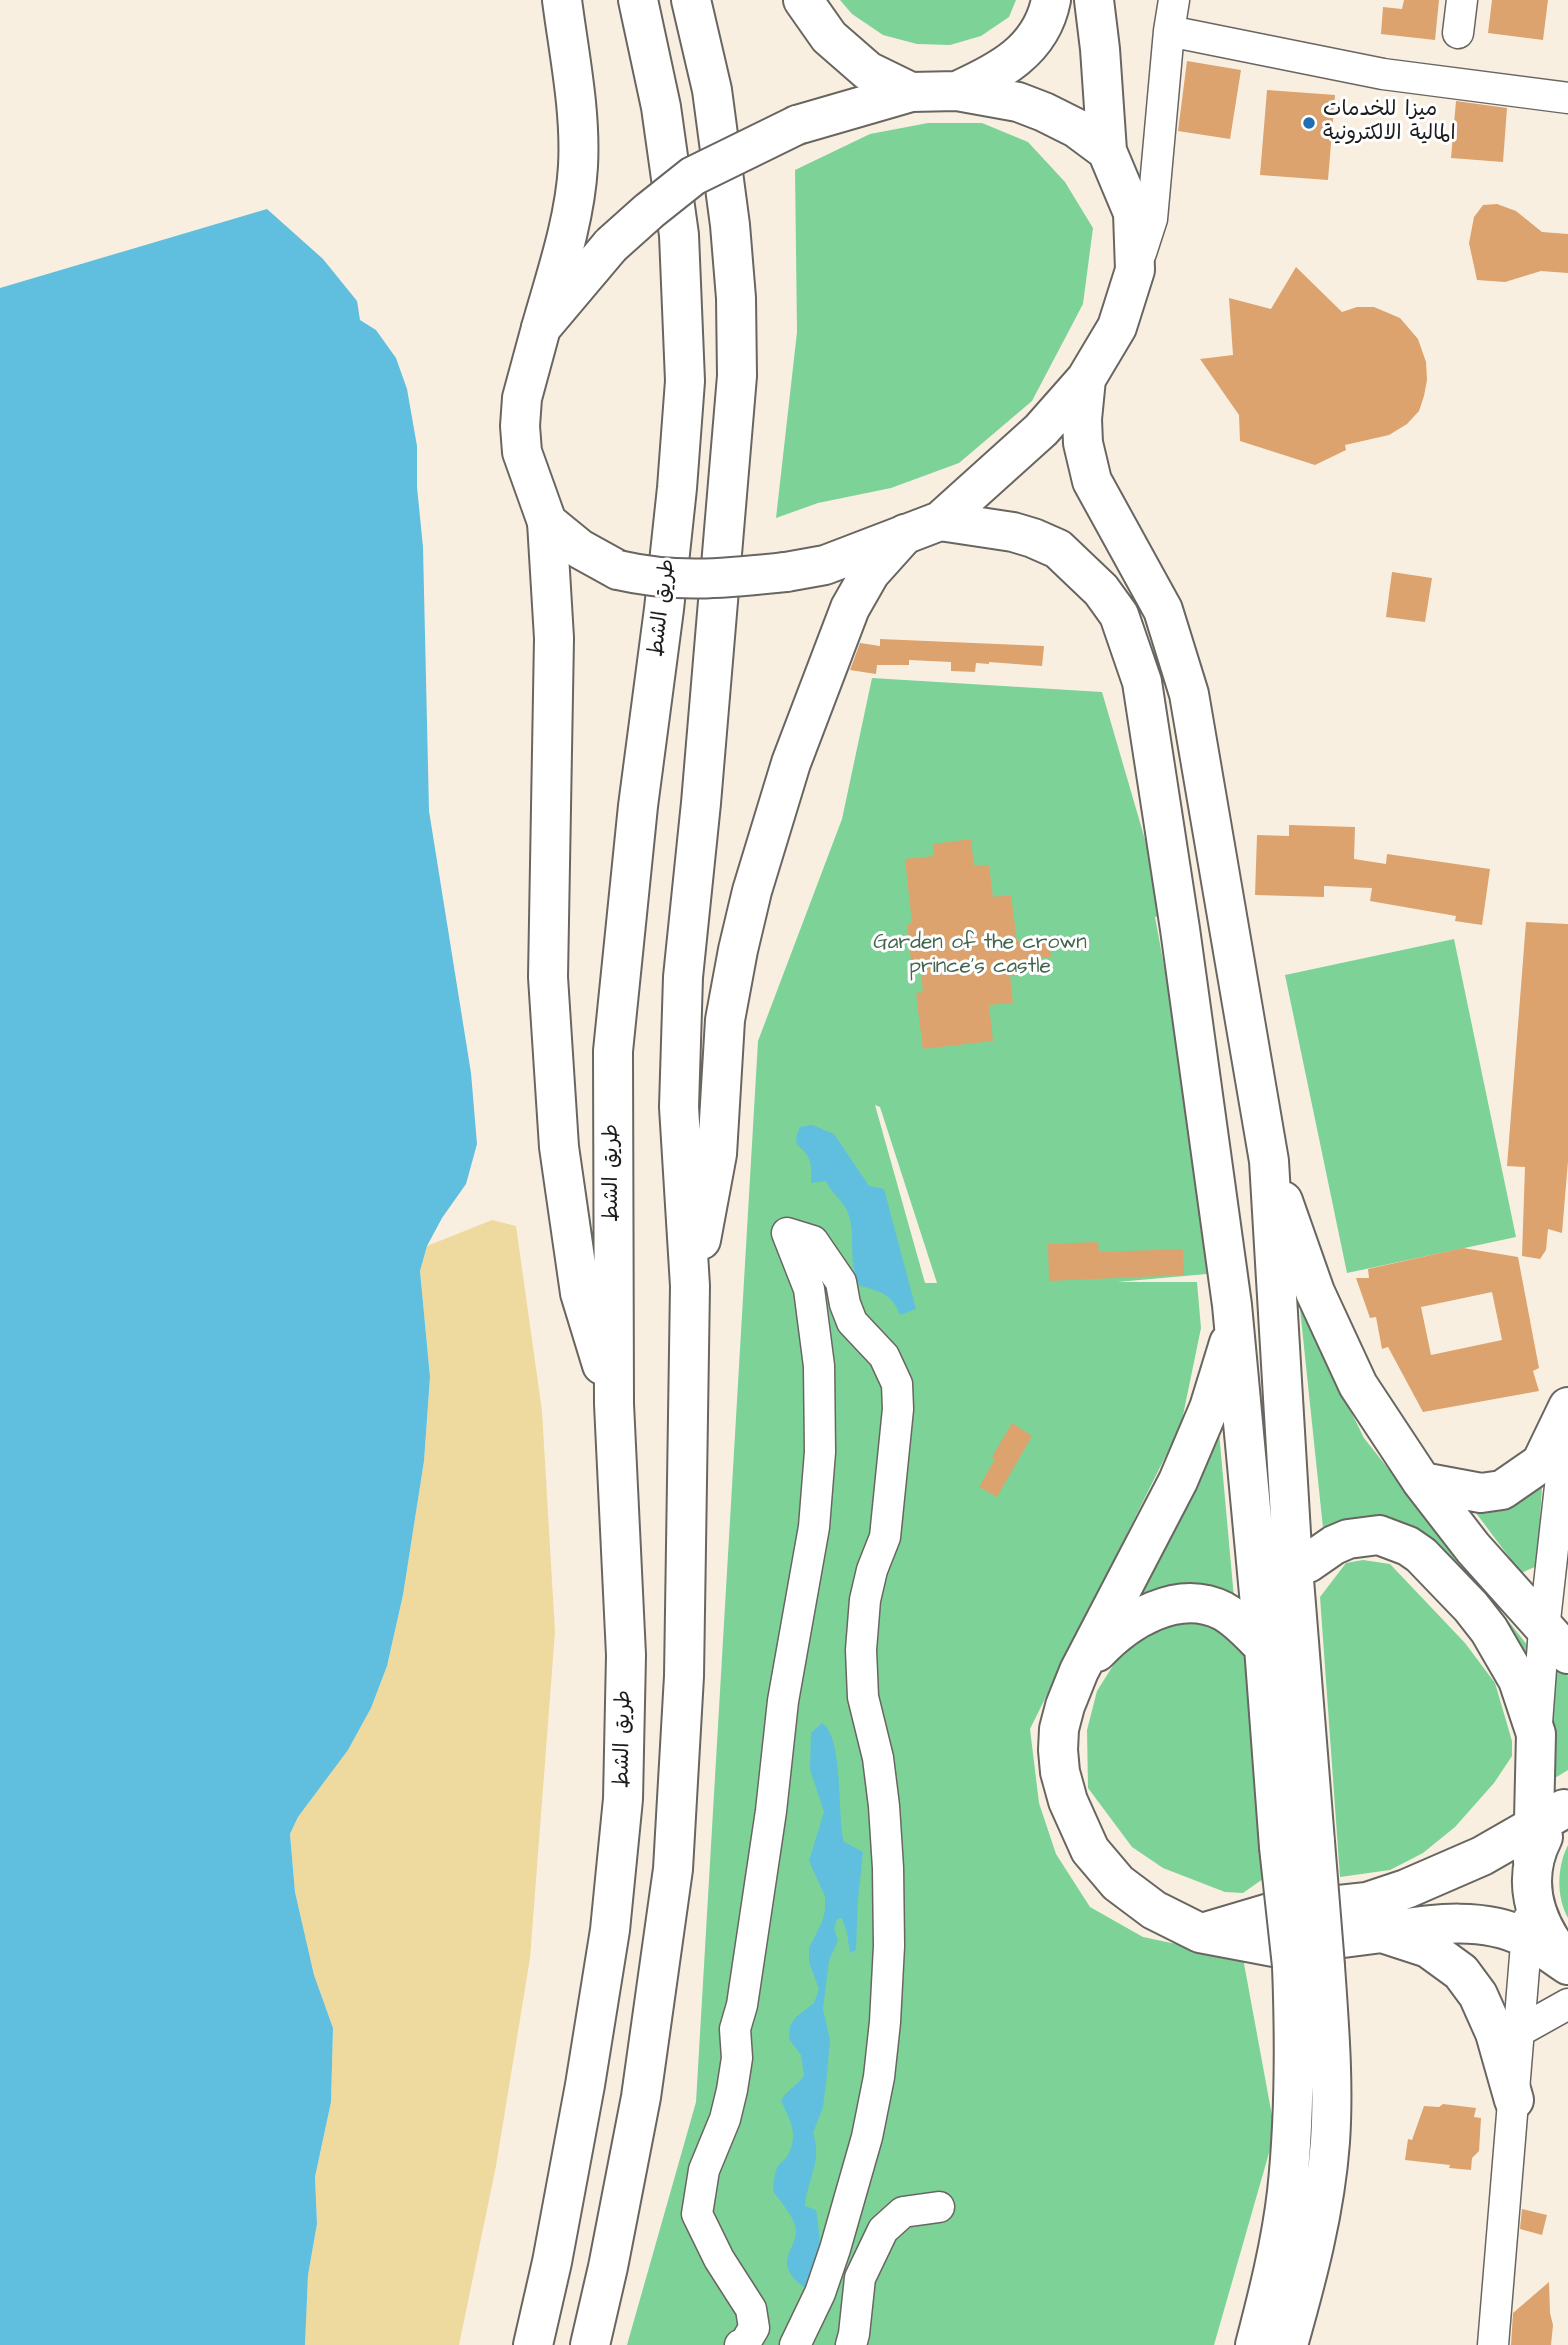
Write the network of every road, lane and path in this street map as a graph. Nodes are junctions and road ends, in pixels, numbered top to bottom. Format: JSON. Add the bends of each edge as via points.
{"nodes":[{"id":1,"x":562,"y":0,"type":"edge"},
{"id":2,"x":638,"y":0,"type":"edge"},
{"id":3,"x":691,"y":0,"type":"edge"},
{"id":4,"x":803,"y":0,"type":"edge"},
{"id":5,"x":1051,"y":0,"type":"edge"},
{"id":6,"x":1094,"y":0,"type":"edge"},
{"id":7,"x":1174,"y":0,"type":"edge"},
{"id":8,"x":1462,"y":0,"type":"edge"},
{"id":9,"x":1169,"y":31,"type":"junction"},
{"id":10,"x":1458,"y":33,"type":"dead end"},
{"id":11,"x":957,"y":91,"type":"junction"},
{"id":12,"x":911,"y":92,"type":"junction"},
{"id":13,"x":1568,"y":98,"type":"edge"},
{"id":14,"x":1107,"y":151,"type":"junction"},
{"id":15,"x":1135,"y":270,"type":"junction"},
{"id":16,"x":541,"y":328,"type":"junction"},
{"id":17,"x":1086,"y":379,"type":"junction"},
{"id":18,"x":547,"y":522,"type":"junction"},
{"id":19,"x":923,"y":528,"type":"junction"},
{"id":20,"x":1269,"y":1161,"type":"junction"},
{"id":21,"x":690,"y":1286,"type":"junction"},
{"id":22,"x":1234,"y":1325,"type":"junction"},
{"id":23,"x":614,"y":1404,"type":"junction"},
{"id":24,"x":1568,"y":1407,"type":"edge"},
{"id":25,"x":1568,"y":1413,"type":"edge"},
{"id":26,"x":1422,"y":1482,"type":"junction"},
{"id":27,"x":1253,"y":1533,"type":"junction"},
{"id":28,"x":1293,"y":1567,"type":"junction"},
{"id":29,"x":1556,"y":1642,"type":"edge"},
{"id":30,"x":1264,"y":1647,"type":"junction"},
{"id":31,"x":1079,"y":1671,"type":"junction"},
{"id":32,"x":1536,"y":1734,"type":"junction"},
{"id":33,"x":1546,"y":1839,"type":"edge"},
{"id":34,"x":1297,"y":1845,"type":"junction"},
{"id":35,"x":1200,"y":1933,"type":"junction"},
{"id":36,"x":1381,"y":1933,"type":"junction"},
{"id":37,"x":1526,"y":1938,"type":"junction"},
{"id":38,"x":1568,"y":1964,"type":"edge"},
{"id":39,"x":1309,"y":1966,"type":"junction"},
{"id":40,"x":1568,"y":2004,"type":"edge"},
{"id":41,"x":1518,"y":2032,"type":"junction"},
{"id":42,"x":1514,"y":2100,"type":"junction"},
{"id":43,"x":939,"y":2207,"type":"dead end"},
{"id":44,"x":533,"y":2345,"type":"edge"},
{"id":45,"x":590,"y":2345,"type":"edge"},
{"id":46,"x":740,"y":2345,"type":"edge"},
{"id":47,"x":795,"y":2345,"type":"edge"},
{"id":48,"x":851,"y":2345,"type":"edge"},
{"id":49,"x":1255,"y":2345,"type":"edge"},
{"id":50,"x":1288,"y":2345,"type":"edge"},
{"id":51,"x":1493,"y":2345,"type":"edge"}],
"edges":[{"from":1,"to":16,"type":"main road","via":[[578,166],[567,233]]},
{"from":2,"to":23,"type":"main road","name":"طريق الشط","via":[[661,107],[679,235],[685,381],[614,1051]]},
{"from":3,"to":21,"type":"main road","via":[[712,90],[730,225],[737,376],[683,977],[679,1107]]},
{"from":4,"to":12,"type":"main road","via":[[828,37],[868,71]]},
{"from":5,"to":11,"type":"main road","via":[[1036,35],[1008,66]]},
{"from":6,"to":14,"type":"main road"},
{"from":7,"to":9,"type":"street"},
{"from":8,"to":10,"type":"street"},
{"from":9,"to":13,"type":"street","via":[[1383,74]]},
{"from":9,"to":15,"type":"street","via":[[1152,219]]},
{"from":11,"to":12,"type":"main road"},
{"from":11,"to":14,"type":"main road","via":[[1044,111]]},
{"from":12,"to":16,"type":"main road","bridge":true,"via":[[797,125],[693,176],[611,245]]},
{"from":14,"to":15,"type":"main road","via":[[1133,213]]},
{"from":15,"to":17,"type":"main road","via":[[1117,327]]},
{"from":16,"to":18,"type":"main road","via":[[522,398],[520,426],[522,452]]},
{"from":17,"to":19,"type":"main road","via":[[1041,430]]},
{"from":17,"to":20,"type":"main road","via":[[1083,443],[1092,481],[1163,610],[1189,694]]},
{"from":18,"to":19,"type":"main road","bridge":true,"via":[[580,549],[618,570],[652,578],[703,580],[825,565]]},
{"from":18,"to":23,"type":"main road","via":[[554,638],[548,977],[559,1147],[580,1293]]},
{"from":19,"to":21,"type":"main road","via":[[870,573],[850,608],[791,763],[738,950],[725,1020],[717,1154]]},
{"from":19,"to":22,"type":"main road","via":[[1013,532],[1058,549],[1101,590],[1119,615],[1142,682]]},
{"from":20,"to":26,"type":"main road","via":[[1315,1292],[1358,1385]]},
{"from":20,"to":28,"type":"main road"},
{"from":21,"to":45,"type":"main road","via":[[684,1676],[673,1869],[641,2097]]},
{"from":22,"to":27,"type":"main road"},
{"from":22,"to":31,"type":"main road","via":[[1209,1408],[1178,1481]]},
{"from":23,"to":44,"type":"main road","name":"طريق الشط","via":[[626,1655],[623,1799],[610,1930],[552,2262]]},
{"from":24,"to":26,"type":"main road","via":[[1541,1463],[1502,1490],[1480,1493]]},
{"from":25,"to":29,"type":"street"},
{"from":26,"to":29,"type":"main road"},
{"from":27,"to":28,"type":"main road","via":[[1273,1559]]},
{"from":27,"to":30,"type":"main road"},
{"from":28,"to":32,"type":"main road","via":[[1363,1535],[1379,1535],[1408,1546],[1489,1630],[1518,1680]]},
{"from":28,"to":34,"type":"main road"},
{"from":29,"to":32,"type":"street"},
{"from":30,"to":31,"type":"main road","via":[[1221,1610],[1176,1604],[1138,1617]]},
{"from":30,"to":34,"type":"main road"},
{"from":31,"to":35,"type":"main road","via":[[1065,1706],[1058,1750],[1065,1791],[1080,1830],[1118,1883],[1154,1910]]},
{"from":32,"to":33,"type":"main road"},
{"from":33,"to":35,"type":"main road","via":[[1367,1902],[1273,1912]]},
{"from":33,"to":37,"type":"street"},
{"from":33,"to":38,"type":"main road","via":[[1540,1923]]},
{"from":34,"to":39,"type":"main road","bridge":true},
{"from":35,"to":36,"type":"main road","via":[[1274,1947]]},
{"from":36,"to":37,"type":"main road","via":[[1462,1924],[1496,1927]]},
{"from":36,"to":42,"type":"main road","via":[[1428,1948],[1461,1972],[1478,1995],[1495,2033]]},
{"from":37,"to":38,"type":"main road"},
{"from":37,"to":41,"type":"street"},
{"from":39,"to":49,"type":"main road","via":[[1296,2055],[1287,2194]]},
{"from":39,"to":50,"type":"main road","via":[[1330,2054],[1330,2142],[1320,2222]]},
{"from":40,"to":41,"type":"street"},
{"from":41,"to":42,"type":"street"},
{"from":42,"to":51,"type":"street"},
{"from":43,"to":48,"type":"street","via":[[903,2212],[883,2230],[860,2277]]},
{"from":46,"to":47,"type":"street","via":[[754,2328],[751,2309],[697,2214],[704,2170],[732,2090],[735,2029],[771,1811],[783,1701],[814,1527],[820,1452],[819,1366],[808,1290],[787,1233],[813,1241],[841,1282],[852,1322],[884,1356],[897,1384],[898,1409],[885,1537],[865,1600],[861,1650],[863,1697],[878,1758],[887,1856],[889,1946],[882,2050],[852,2195],[820,2293]]}]}
